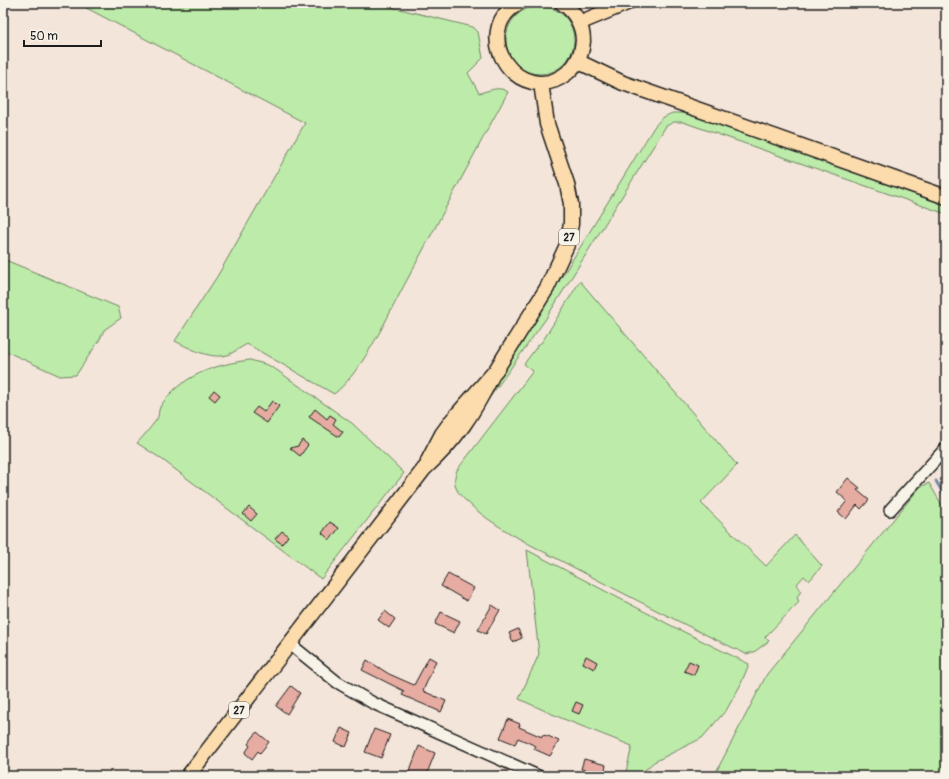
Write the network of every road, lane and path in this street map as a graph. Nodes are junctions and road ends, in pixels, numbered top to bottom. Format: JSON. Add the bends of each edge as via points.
{"nodes":[{"id":1,"x":518,"y":3,"type":"edge"},
{"id":2,"x":562,"y":3,"type":"edge"},
{"id":3,"x":627,"y":3,"type":"edge"},
{"id":4,"x":579,"y":23,"type":"junction"},
{"id":5,"x":577,"y":61,"type":"junction"},
{"id":6,"x":541,"y":82,"type":"junction"},
{"id":7,"x":946,"y":197,"type":"edge"},
{"id":8,"x":946,"y":448,"type":"edge"},
{"id":9,"x":890,"y":510,"type":"dead end"},
{"id":10,"x":290,"y":644,"type":"junction"},
{"id":11,"x":188,"y":776,"type":"edge"},
{"id":12,"x":538,"y":776,"type":"edge"}],
"edges":[{"from":1,"to":6,"type":"main road","via":[[506,13],[500,24],[499,51],[506,66],[516,75],[528,81]]},
{"from":2,"to":4,"type":"main road","via":[[573,12]]},
{"from":3,"to":4,"type":"main road"},
{"from":4,"to":5,"type":"main road","via":[[583,42]]},
{"from":5,"to":6,"type":"main road","via":[[562,76],[550,82]]},
{"from":5,"to":7,"type":"main road","via":[[638,89]]},
{"from":6,"to":10,"type":"main road","number":"27","via":[[546,124],[569,194],[570,235],[563,255],[548,288],[493,374],[448,425],[424,469]]},
{"from":8,"to":9,"type":"street"},
{"from":10,"to":11,"type":"main road","number":"27"},
{"from":10,"to":12,"type":"street","via":[[337,682],[373,703]]}]}
